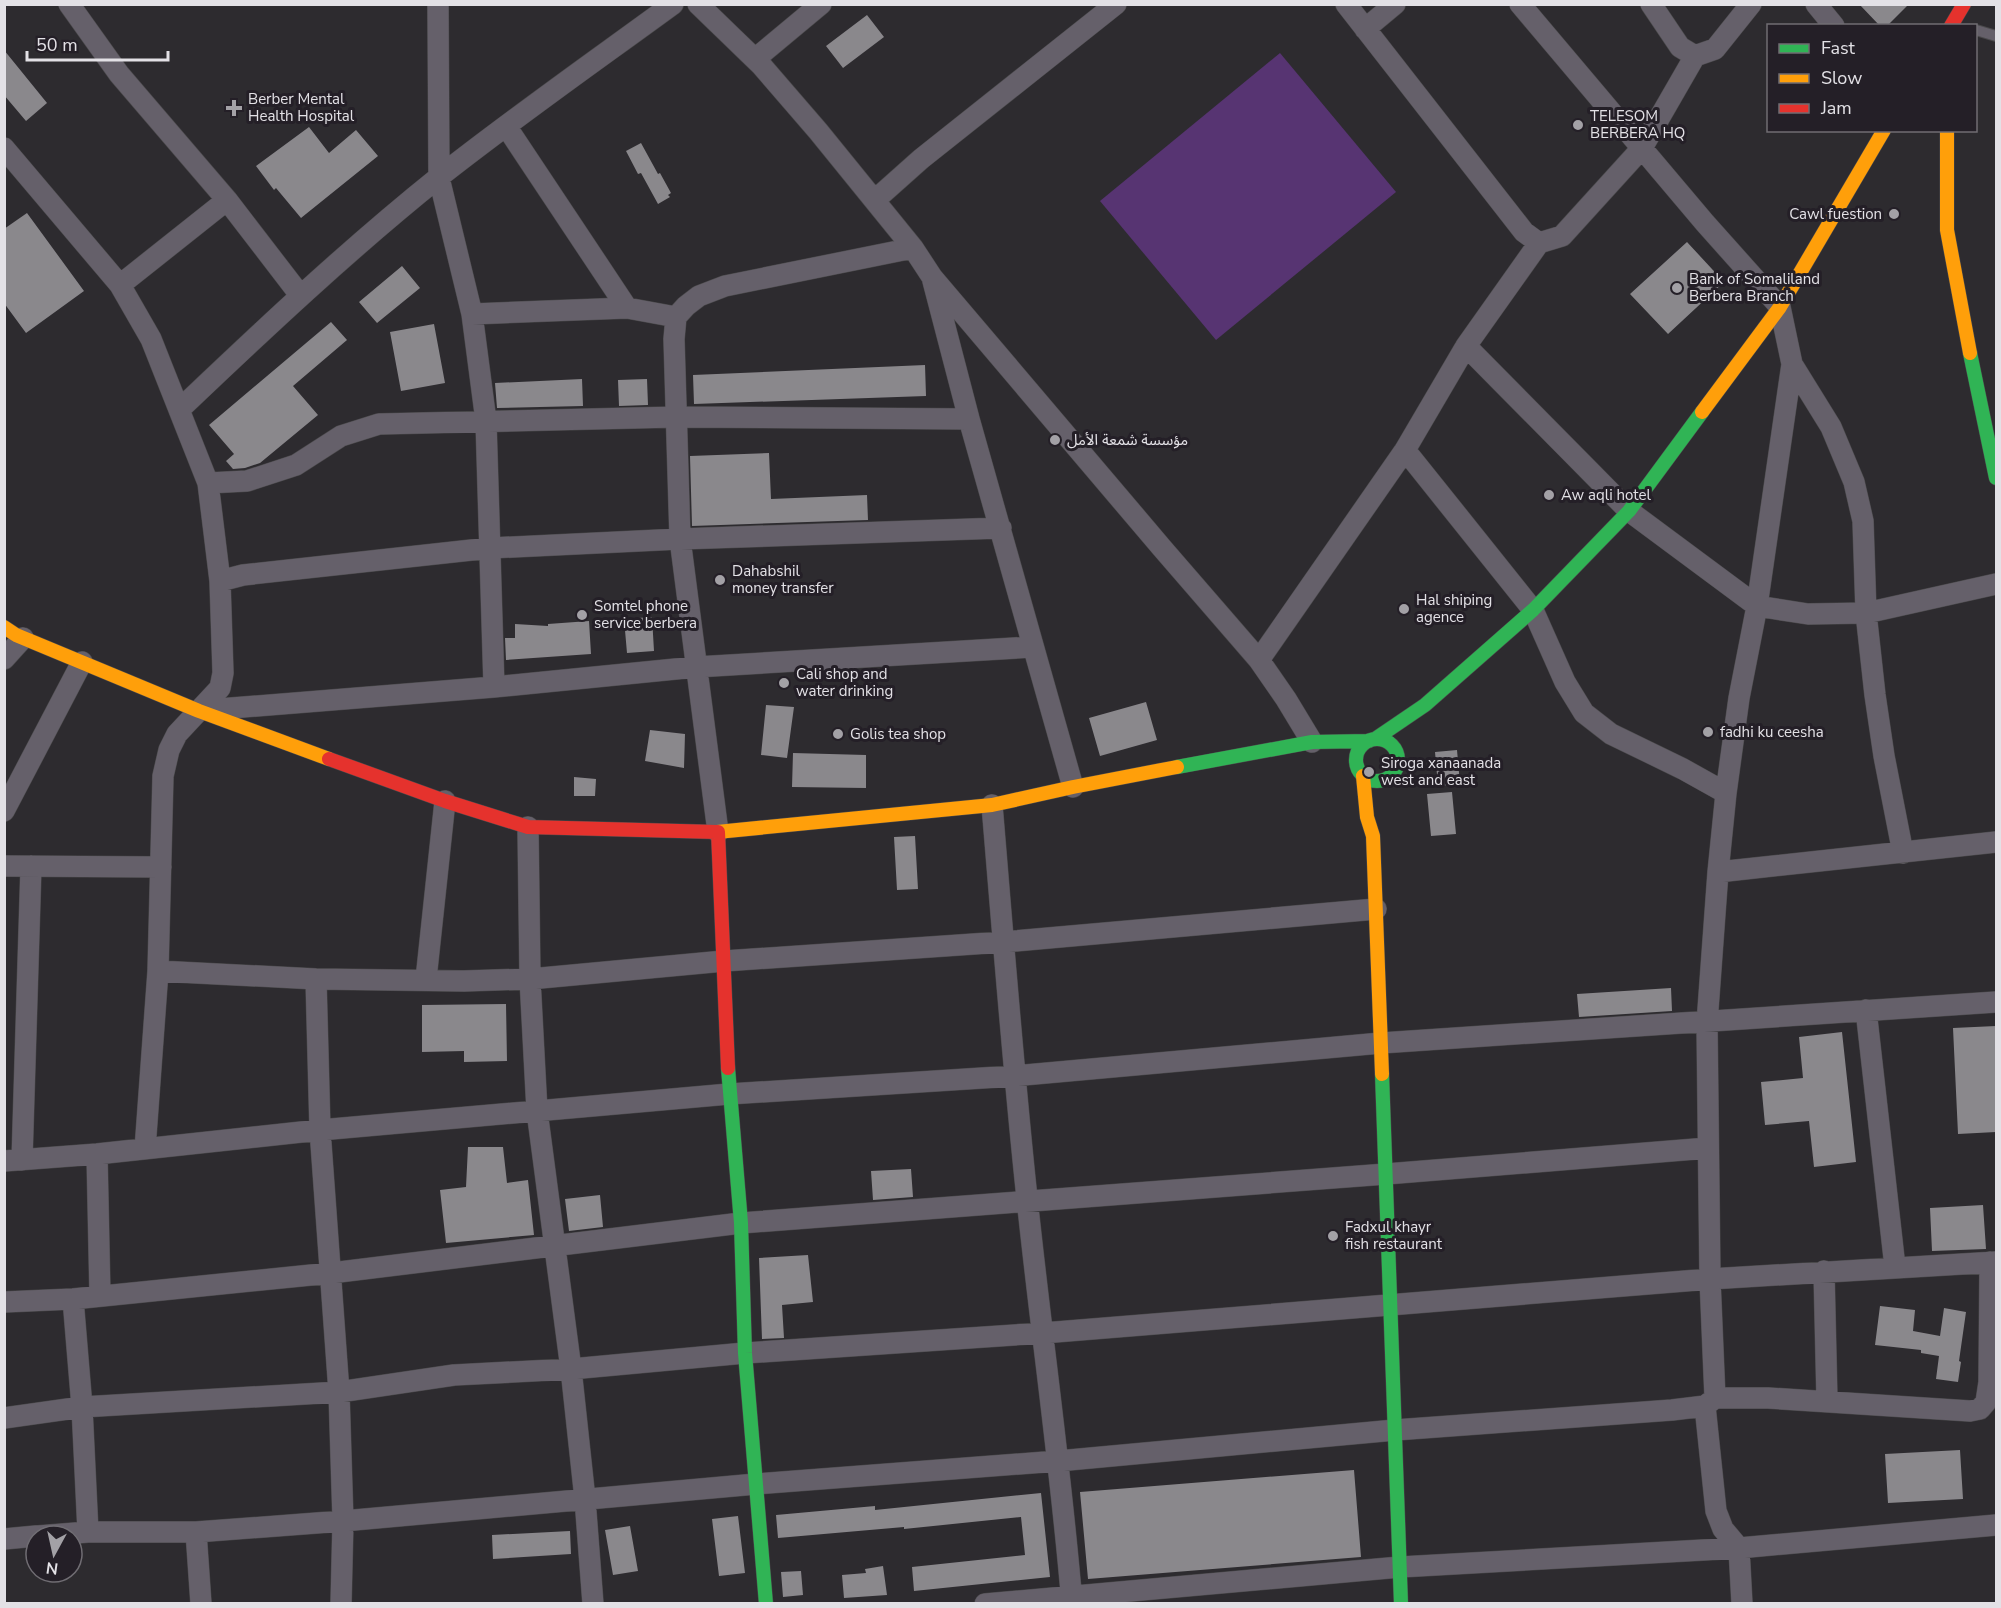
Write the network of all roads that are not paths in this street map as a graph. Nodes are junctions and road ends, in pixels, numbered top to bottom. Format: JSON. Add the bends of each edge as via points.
{"nodes":[{"id":1,"x":69,"y":4,"type":"edge"},
{"id":2,"x":438,"y":4,"type":"edge"},
{"id":3,"x":673,"y":4,"type":"edge"},
{"id":4,"x":698,"y":4,"type":"edge"},
{"id":5,"x":821,"y":4,"type":"edge"},
{"id":6,"x":1116,"y":4,"type":"edge"},
{"id":7,"x":1346,"y":4,"type":"edge"},
{"id":8,"x":1395,"y":4,"type":"edge"},
{"id":9,"x":1520,"y":4,"type":"edge"},
{"id":10,"x":1651,"y":4,"type":"edge"},
{"id":11,"x":1751,"y":4,"type":"edge"},
{"id":12,"x":1816,"y":4,"type":"edge"},
{"id":13,"x":1964,"y":4,"type":"edge"},
{"id":14,"x":1832,"y":24,"type":"edge"},
{"id":15,"x":1954,"y":24,"type":"edge"},
{"id":16,"x":1365,"y":29,"type":"junction"},
{"id":17,"x":1977,"y":30,"type":"edge"},
{"id":18,"x":1996,"y":36,"type":"edge"},
{"id":19,"x":1695,"y":56,"type":"junction"},
{"id":20,"x":755,"y":59,"type":"junction"},
{"id":21,"x":506,"y":126,"type":"junction"},
{"id":22,"x":1883,"y":132,"type":"edge"},
{"id":23,"x":1947,"y":132,"type":"edge"},
{"id":24,"x":4,"y":148,"type":"edge"},
{"id":25,"x":1642,"y":148,"type":"junction"},
{"id":26,"x":439,"y":178,"type":"junction"},
{"id":27,"x":227,"y":200,"type":"junction"},
{"id":28,"x":875,"y":200,"type":"junction"},
{"id":29,"x":1539,"y":243,"type":"junction"},
{"id":30,"x":913,"y":248,"type":"junction"},
{"id":31,"x":932,"y":277,"type":"junction"},
{"id":32,"x":120,"y":285,"type":"junction"},
{"id":33,"x":300,"y":295,"type":"junction"},
{"id":34,"x":1780,"y":307,"type":"junction"},
{"id":35,"x":627,"y":308,"type":"junction"},
{"id":36,"x":472,"y":314,"type":"junction"},
{"id":37,"x":676,"y":317,"type":"junction"},
{"id":38,"x":1466,"y":346,"type":"junction"},
{"id":39,"x":1792,"y":364,"type":"junction"},
{"id":40,"x":179,"y":410,"type":"junction"},
{"id":41,"x":676,"y":417,"type":"junction"},
{"id":42,"x":969,"y":419,"type":"junction"},
{"id":43,"x":486,"y":421,"type":"junction"},
{"id":44,"x":1405,"y":450,"type":"junction"},
{"id":45,"x":1996,"y":478,"type":"edge"},
{"id":46,"x":208,"y":483,"type":"junction"},
{"id":47,"x":1629,"y":512,"type":"junction"},
{"id":48,"x":1001,"y":528,"type":"junction"},
{"id":49,"x":680,"y":539,"type":"junction"},
{"id":50,"x":490,"y":548,"type":"junction"},
{"id":51,"x":220,"y":581,"type":"junction"},
{"id":52,"x":1996,"y":584,"type":"edge"},
{"id":53,"x":1757,"y":606,"type":"junction"},
{"id":54,"x":1533,"y":610,"type":"junction"},
{"id":55,"x":1866,"y":613,"type":"junction"},
{"id":56,"x":4,"y":627,"type":"edge"},
{"id":57,"x":23,"y":638,"type":"junction"},
{"id":58,"x":1033,"y":647,"type":"junction"},
{"id":59,"x":4,"y":659,"type":"edge"},
{"id":60,"x":1259,"y":660,"type":"junction"},
{"id":61,"x":82,"y":662,"type":"junction"},
{"id":62,"x":696,"y":667,"type":"junction"},
{"id":63,"x":494,"y":687,"type":"junction"},
{"id":64,"x":1425,"y":705,"type":"junction"},
{"id":65,"x":199,"y":711,"type":"junction"},
{"id":66,"x":1372,"y":740,"type":"junction"},
{"id":67,"x":1312,"y":742,"type":"junction"},
{"id":68,"x":1398,"y":760,"type":"junction"},
{"id":69,"x":1361,"y":773,"type":"junction"},
{"id":70,"x":1390,"y":776,"type":"junction"},
{"id":71,"x":1073,"y":787,"type":"junction"},
{"id":72,"x":1726,"y":793,"type":"junction"},
{"id":73,"x":1385,"y":797,"type":"dead end"},
{"id":74,"x":445,"y":801,"type":"junction"},
{"id":75,"x":992,"y":805,"type":"junction"},
{"id":76,"x":4,"y":812,"type":"edge"},
{"id":77,"x":1380,"y":814,"type":"dead end"},
{"id":78,"x":528,"y":827,"type":"junction"},
{"id":79,"x":718,"y":832,"type":"junction"},
{"id":80,"x":1373,"y":837,"type":"junction"},
{"id":81,"x":1996,"y":842,"type":"edge"},
{"id":82,"x":1903,"y":853,"type":"junction"},
{"id":83,"x":31,"y":866,"type":"junction"},
{"id":84,"x":4,"y":867,"type":"edge"},
{"id":85,"x":161,"y":867,"type":"junction"},
{"id":86,"x":1718,"y":872,"type":"junction"},
{"id":87,"x":1376,"y":909,"type":"junction"},
{"id":88,"x":1003,"y":942,"type":"junction"},
{"id":89,"x":724,"y":961,"type":"junction"},
{"id":90,"x":158,"y":971,"type":"junction"},
{"id":91,"x":316,"y":979,"type":"junction"},
{"id":92,"x":426,"y":979,"type":"junction"},
{"id":93,"x":530,"y":979,"type":"junction"},
{"id":94,"x":1996,"y":1002,"type":"edge"},
{"id":95,"x":1866,"y":1010,"type":"junction"},
{"id":96,"x":1707,"y":1023,"type":"junction"},
{"id":97,"x":1381,"y":1043,"type":"junction"},
{"id":98,"x":1014,"y":1076,"type":"junction"},
{"id":99,"x":729,"y":1094,"type":"junction"},
{"id":100,"x":537,"y":1111,"type":"junction"},
{"id":101,"x":320,"y":1130,"type":"junction"},
{"id":102,"x":1708,"y":1148,"type":"junction"},
{"id":103,"x":144,"y":1149,"type":"junction"},
{"id":104,"x":97,"y":1154,"type":"junction"},
{"id":105,"x":13,"y":1161,"type":"edge"},
{"id":106,"x":1386,"y":1174,"type":"junction"},
{"id":107,"x":1027,"y":1200,"type":"junction"},
{"id":108,"x":741,"y":1223,"type":"junction"},
{"id":109,"x":555,"y":1244,"type":"junction"},
{"id":110,"x":1993,"y":1262,"type":"edge"},
{"id":111,"x":1895,"y":1267,"type":"junction"},
{"id":112,"x":1824,"y":1271,"type":"junction"},
{"id":113,"x":331,"y":1272,"type":"junction"},
{"id":114,"x":1710,"y":1279,"type":"junction"},
{"id":115,"x":100,"y":1296,"type":"junction"},
{"id":116,"x":73,"y":1299,"type":"junction"},
{"id":117,"x":4,"y":1302,"type":"edge"},
{"id":118,"x":1390,"y":1305,"type":"junction"},
{"id":119,"x":1043,"y":1333,"type":"junction"},
{"id":120,"x":745,"y":1353,"type":"junction"},
{"id":121,"x":571,"y":1369,"type":"junction"},
{"id":122,"x":1993,"y":1373,"type":"edge"},
{"id":123,"x":339,"y":1392,"type":"junction"},
{"id":124,"x":1827,"y":1401,"type":"junction"},
{"id":125,"x":1710,"y":1402,"type":"junction"},
{"id":126,"x":82,"y":1407,"type":"junction"},
{"id":127,"x":4,"y":1418,"type":"edge"},
{"id":128,"x":1395,"y":1430,"type":"junction"},
{"id":129,"x":1058,"y":1461,"type":"junction"},
{"id":130,"x":756,"y":1484,"type":"junction"},
{"id":131,"x":585,"y":1499,"type":"junction"},
{"id":132,"x":342,"y":1521,"type":"junction"},
{"id":133,"x":1996,"y":1525,"type":"edge"},
{"id":134,"x":84,"y":1532,"type":"edge"},
{"id":135,"x":88,"y":1532,"type":"junction"},
{"id":136,"x":196,"y":1532,"type":"junction"},
{"id":137,"x":24,"y":1537,"type":"edge"},
{"id":138,"x":4,"y":1539,"type":"edge"},
{"id":139,"x":1739,"y":1548,"type":"junction"},
{"id":140,"x":1400,"y":1567,"type":"junction"},
{"id":141,"x":1072,"y":1600,"type":"edge"},
{"id":142,"x":201,"y":1604,"type":"edge"},
{"id":143,"x":341,"y":1604,"type":"edge"},
{"id":144,"x":593,"y":1604,"type":"edge"},
{"id":145,"x":766,"y":1604,"type":"edge"},
{"id":146,"x":986,"y":1604,"type":"edge"},
{"id":147,"x":1401,"y":1604,"type":"edge"},
{"id":148,"x":1742,"y":1604,"type":"edge"}],
"edges":[{"from":1,"to":27,"type":"street","via":[[119,74]]},
{"from":2,"to":26,"type":"street"},
{"from":3,"to":21,"type":"street"},
{"from":4,"to":20,"type":"street"},
{"from":5,"to":20,"type":"street"},
{"from":6,"to":28,"type":"street"},
{"from":7,"to":16,"type":"street"},
{"from":8,"to":16,"type":"street"},
{"from":9,"to":25,"type":"street"},
{"from":10,"to":19,"type":"street","via":[[1680,47]]},
{"from":11,"to":19,"type":"street","via":[[1715,49]]},
{"from":12,"to":14,"type":"street"},
{"from":13,"to":15,"type":"street"},
{"from":16,"to":29,"type":"street","via":[[1524,232]]},
{"from":17,"to":18,"type":"lane"},
{"from":19,"to":25,"type":"street"},
{"from":20,"to":28,"type":"street"},
{"from":21,"to":26,"type":"street"},
{"from":21,"to":35,"type":"street"},
{"from":22,"to":34,"type":"street"},
{"from":23,"to":45,"type":"street","via":[[1947,230]]},
{"from":24,"to":32,"type":"street"},
{"from":25,"to":29,"type":"street","via":[[1562,236]]},
{"from":25,"to":34,"type":"street"},
{"from":26,"to":33,"type":"street"},
{"from":26,"to":36,"type":"street"},
{"from":27,"to":32,"type":"street"},
{"from":27,"to":33,"type":"street"},
{"from":28,"to":30,"type":"street"},
{"from":29,"to":38,"type":"street"},
{"from":30,"to":31,"type":"street"},
{"from":30,"to":37,"type":"street","via":[[725,286],[699,296]]},
{"from":31,"to":42,"type":"street"},
{"from":31,"to":60,"type":"street"},
{"from":32,"to":40,"type":"street","via":[[151,339]]},
{"from":33,"to":40,"type":"street"},
{"from":34,"to":39,"type":"street"},
{"from":34,"to":47,"type":"street"},
{"from":35,"to":36,"type":"street"},
{"from":35,"to":37,"type":"street"},
{"from":36,"to":43,"type":"street"},
{"from":37,"to":41,"type":"street"},
{"from":38,"to":44,"type":"street"},
{"from":38,"to":47,"type":"street"},
{"from":39,"to":53,"type":"street"},
{"from":39,"to":55,"type":"street","via":[[1831,428],[1854,482],[1863,521]]},
{"from":40,"to":46,"type":"street"},
{"from":41,"to":42,"type":"street"},
{"from":41,"to":43,"type":"street"},
{"from":41,"to":49,"type":"street"},
{"from":42,"to":48,"type":"street"},
{"from":43,"to":46,"type":"street","via":[[379,424],[340,436],[296,465],[246,481]]},
{"from":43,"to":50,"type":"street"},
{"from":44,"to":54,"type":"street"},
{"from":44,"to":60,"type":"street"},
{"from":46,"to":51,"type":"street"},
{"from":47,"to":53,"type":"street"},
{"from":47,"to":54,"type":"street"},
{"from":48,"to":49,"type":"street"},
{"from":48,"to":58,"type":"street"},
{"from":49,"to":50,"type":"street"},
{"from":49,"to":62,"type":"street"},
{"from":50,"to":51,"type":"street","via":[[243,575]]},
{"from":50,"to":63,"type":"street"},
{"from":51,"to":65,"type":"street","via":[[223,673],[220,688]]},
{"from":52,"to":55,"type":"street"},
{"from":53,"to":55,"type":"street","via":[[1808,614]]},
{"from":53,"to":72,"type":"street"},
{"from":54,"to":64,"type":"street"},
{"from":54,"to":72,"type":"street","via":[[1565,682],[1584,713],[1611,734]]},
{"from":55,"to":82,"type":"street","via":[[1884,756]]},
{"from":56,"to":57,"type":"street"},
{"from":57,"to":59,"type":"street"},
{"from":57,"to":61,"type":"street"},
{"from":58,"to":62,"type":"street"},
{"from":58,"to":71,"type":"street"},
{"from":60,"to":67,"type":"street"},
{"from":61,"to":65,"type":"street"},
{"from":61,"to":76,"type":"street"},
{"from":62,"to":63,"type":"street"},
{"from":62,"to":79,"type":"street"},
{"from":63,"to":65,"type":"street"},
{"from":64,"to":66,"type":"street"},
{"from":64,"to":68,"type":"street"},
{"from":65,"to":74,"type":"street"},
{"from":65,"to":85,"type":"street","via":[[177,734],[169,750],[163,776]]},
{"from":66,"to":67,"type":"street"},
{"from":66,"to":68,"type":"street","via":[[1382,740],[1394,747]]},
{"from":66,"to":69,"type":"street","via":[[1363,745],[1356,757]]},
{"from":67,"to":69,"type":"street"},
{"from":67,"to":71,"type":"street"},
{"from":68,"to":70,"type":"street"},
{"from":69,"to":70,"type":"street","via":[[1374,781]]},
{"from":69,"to":80,"type":"street"},
{"from":70,"to":73,"type":"street"},
{"from":71,"to":75,"type":"street"},
{"from":72,"to":86,"type":"street"},
{"from":74,"to":78,"type":"street"},
{"from":74,"to":92,"type":"street"},
{"from":75,"to":79,"type":"street"},
{"from":75,"to":88,"type":"street"},
{"from":77,"to":80,"type":"street"},
{"from":78,"to":79,"type":"street"},
{"from":78,"to":93,"type":"street"},
{"from":79,"to":89,"type":"street"},
{"from":80,"to":87,"type":"street"},
{"from":81,"to":82,"type":"street"},
{"from":82,"to":86,"type":"street"},
{"from":83,"to":84,"type":"street"},
{"from":83,"to":85,"type":"street"},
{"from":83,"to":105,"type":"street"},
{"from":85,"to":90,"type":"street"},
{"from":86,"to":96,"type":"street"},
{"from":87,"to":88,"type":"street"},
{"from":87,"to":97,"type":"street"},
{"from":88,"to":89,"type":"street"},
{"from":88,"to":98,"type":"street"},
{"from":89,"to":93,"type":"street"},
{"from":89,"to":99,"type":"street"},
{"from":90,"to":91,"type":"street"},
{"from":90,"to":103,"type":"street"},
{"from":91,"to":92,"type":"street"},
{"from":91,"to":101,"type":"street"},
{"from":92,"to":93,"type":"street"},
{"from":93,"to":100,"type":"street"},
{"from":94,"to":95,"type":"street"},
{"from":95,"to":96,"type":"street"},
{"from":95,"to":111,"type":"street"},
{"from":96,"to":97,"type":"street"},
{"from":96,"to":102,"type":"street"},
{"from":97,"to":98,"type":"street"},
{"from":97,"to":106,"type":"street"},
{"from":98,"to":99,"type":"street"},
{"from":98,"to":107,"type":"street"},
{"from":99,"to":100,"type":"street"},
{"from":99,"to":108,"type":"street"},
{"from":100,"to":101,"type":"street"},
{"from":100,"to":109,"type":"street"},
{"from":101,"to":103,"type":"street"},
{"from":101,"to":113,"type":"street"},
{"from":102,"to":106,"type":"street"},
{"from":102,"to":114,"type":"street"},
{"from":103,"to":104,"type":"street"},
{"from":104,"to":105,"type":"street"},
{"from":104,"to":115,"type":"street"},
{"from":106,"to":107,"type":"street"},
{"from":106,"to":118,"type":"street"},
{"from":107,"to":108,"type":"street"},
{"from":107,"to":119,"type":"street"},
{"from":108,"to":109,"type":"street"},
{"from":108,"to":120,"type":"street"},
{"from":109,"to":113,"type":"street"},
{"from":109,"to":121,"type":"street"},
{"from":110,"to":111,"type":"street"},
{"from":110,"to":122,"type":"street"},
{"from":111,"to":112,"type":"street"},
{"from":112,"to":114,"type":"street"},
{"from":112,"to":124,"type":"street"},
{"from":113,"to":115,"type":"street"},
{"from":113,"to":123,"type":"street"},
{"from":114,"to":118,"type":"street"},
{"from":114,"to":125,"type":"street"},
{"from":115,"to":116,"type":"street"},
{"from":116,"to":117,"type":"street"},
{"from":116,"to":126,"type":"street"},
{"from":118,"to":119,"type":"street"},
{"from":118,"to":128,"type":"street"},
{"from":119,"to":120,"type":"street"},
{"from":119,"to":129,"type":"street"},
{"from":120,"to":121,"type":"street"},
{"from":120,"to":130,"type":"street"},
{"from":121,"to":123,"type":"street","via":[[454,1375]]},
{"from":121,"to":131,"type":"street"},
{"from":122,"to":124,"type":"street","via":[[1986,1402],[1980,1409],[1970,1411]]},
{"from":123,"to":126,"type":"street"},
{"from":123,"to":132,"type":"street"},
{"from":124,"to":125,"type":"street","via":[[1768,1398]]},
{"from":125,"to":128,"type":"street","via":[[1660,1411]]},
{"from":125,"to":139,"type":"street","via":[[1716,1511],[1723,1529]]},
{"from":126,"to":127,"type":"street"},
{"from":126,"to":135,"type":"street"},
{"from":128,"to":129,"type":"street"},
{"from":128,"to":140,"type":"street"},
{"from":129,"to":130,"type":"street"},
{"from":129,"to":141,"type":"street"},
{"from":130,"to":131,"type":"street"},
{"from":130,"to":145,"type":"street"},
{"from":131,"to":132,"type":"street"},
{"from":131,"to":144,"type":"street"},
{"from":132,"to":136,"type":"street"},
{"from":132,"to":143,"type":"street"},
{"from":133,"to":139,"type":"street"},
{"from":134,"to":135,"type":"street"},
{"from":135,"to":136,"type":"street"},
{"from":136,"to":142,"type":"street"},
{"from":137,"to":138,"type":"street"},
{"from":139,"to":140,"type":"street"},
{"from":139,"to":148,"type":"street"},
{"from":140,"to":141,"type":"street"},
{"from":140,"to":147,"type":"street"},
{"from":141,"to":146,"type":"street"}]}
